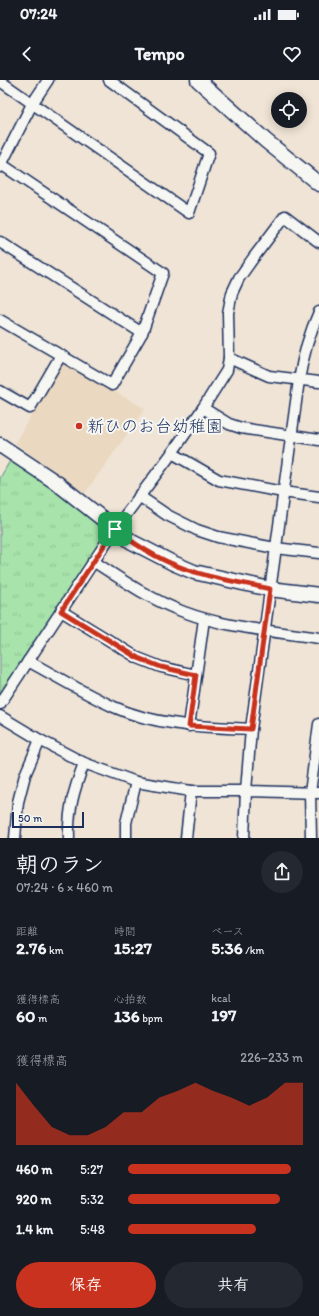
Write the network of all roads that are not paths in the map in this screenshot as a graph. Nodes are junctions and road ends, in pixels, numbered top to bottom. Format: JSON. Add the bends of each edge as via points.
{"nodes":[{"id":1,"x":48,"y":80,"type":"edge"},
{"id":2,"x":109,"y":80,"type":"edge"},
{"id":3,"x":198,"y":80,"type":"edge"},
{"id":4,"x":0,"y":81,"type":"edge"},
{"id":5,"x":32,"y":104,"type":"junction"},
{"id":6,"x":1,"y":165,"type":"edge"},
{"id":7,"x":319,"y":184,"type":"edge"},
{"id":8,"x":0,"y":242,"type":"edge"},
{"id":9,"x":319,"y":242,"type":"edge"},
{"id":10,"x":318,"y":315,"type":"edge"},
{"id":11,"x":0,"y":320,"type":"edge"},
{"id":12,"x":142,"y":333,"type":"junction"},
{"id":13,"x":61,"y":355,"type":"junction"},
{"id":14,"x":229,"y":358,"type":"junction"},
{"id":15,"x":299,"y":380,"type":"junction"},
{"id":16,"x":319,"y":382,"type":"edge"},
{"id":17,"x":0,"y":391,"type":"edge"},
{"id":18,"x":203,"y":408,"type":"junction"},
{"id":19,"x":292,"y":436,"type":"junction"},
{"id":20,"x":319,"y":440,"type":"edge"},
{"id":21,"x":0,"y":445,"type":"edge"},
{"id":22,"x":172,"y":453,"type":"junction"},
{"id":23,"x":283,"y":492,"type":"junction"},
{"id":24,"x":139,"y":496,"type":"junction"},
{"id":25,"x":319,"y":497,"type":"edge"},
{"id":26,"x":115,"y":529,"type":"junction"},
{"id":27,"x":275,"y":548,"type":"junction"},
{"id":28,"x":319,"y":554,"type":"edge"},
{"id":29,"x":93,"y":561,"type":"junction"},
{"id":30,"x":270,"y":589,"type":"junction"},
{"id":31,"x":319,"y":595,"type":"edge"},
{"id":32,"x":61,"y":611,"type":"junction"},
{"id":33,"x":204,"y":619,"type":"junction"},
{"id":34,"x":265,"y":630,"type":"junction"},
{"id":35,"x":319,"y":638,"type":"edge"},
{"id":36,"x":28,"y":661,"type":"junction"},
{"id":37,"x":196,"y":675,"type":"junction"},
{"id":38,"x":0,"y":704,"type":"edge"},
{"id":39,"x":0,"y":716,"type":"edge"},
{"id":40,"x":319,"y":724,"type":"edge"},
{"id":41,"x":189,"y":726,"type":"junction"},
{"id":42,"x":251,"y":729,"type":"junction"},
{"id":43,"x":40,"y":740,"type":"junction"},
{"id":44,"x":84,"y":763,"type":"junction"},
{"id":45,"x":136,"y":782,"type":"junction"},
{"id":46,"x":191,"y":791,"type":"junction"},
{"id":47,"x":246,"y":791,"type":"junction"},
{"id":48,"x":315,"y":793,"type":"edge"},
{"id":49,"x":15,"y":838,"type":"edge"},
{"id":50,"x":69,"y":838,"type":"edge"},
{"id":51,"x":126,"y":838,"type":"edge"},
{"id":52,"x":186,"y":838,"type":"edge"},
{"id":53,"x":244,"y":838,"type":"edge"},
{"id":54,"x":311,"y":838,"type":"edge"}],
"edges":[{"from":1,"to":5,"type":"street"},
{"from":2,"to":5,"type":"street","via":[[209,153],[190,213]]},
{"from":3,"to":7,"type":"street"},
{"from":4,"to":5,"type":"street"},
{"from":5,"to":6,"type":"street"},
{"from":6,"to":12,"type":"street","via":[[162,273]]},
{"from":8,"to":12,"type":"street"},
{"from":9,"to":14,"type":"street","via":[[285,216],[268,237],[239,278],[232,293],[228,312]]},
{"from":10,"to":15,"type":"street","via":[[303,357]]},
{"from":11,"to":13,"type":"street"},
{"from":12,"to":13,"type":"street","via":[[112,385]]},
{"from":13,"to":17,"type":"street","via":[[30,408]]},
{"from":14,"to":15,"type":"street","via":[[269,376]]},
{"from":14,"to":18,"type":"street","via":[[227,370]]},
{"from":15,"to":16,"type":"street"},
{"from":15,"to":19,"type":"street"},
{"from":18,"to":19,"type":"street","via":[[228,424]]},
{"from":18,"to":22,"type":"street"},
{"from":19,"to":20,"type":"street"},
{"from":19,"to":23,"type":"street"},
{"from":21,"to":26,"type":"street","via":[[57,483]]},
{"from":22,"to":23,"type":"street","via":[[219,480]]},
{"from":22,"to":24,"type":"street"},
{"from":23,"to":25,"type":"street"},
{"from":23,"to":27,"type":"street"},
{"from":24,"to":26,"type":"street"},
{"from":24,"to":27,"type":"street","via":[[197,530],[218,537]]},
{"from":26,"to":29,"type":"street"},
{"from":26,"to":30,"type":"street","via":[[153,554],[194,572]]},
{"from":27,"to":28,"type":"street"},
{"from":27,"to":30,"type":"street"},
{"from":29,"to":32,"type":"street"},
{"from":29,"to":33,"type":"street","via":[[149,597]]},
{"from":30,"to":31,"type":"street"},
{"from":30,"to":34,"type":"street"},
{"from":32,"to":36,"type":"street"},
{"from":32,"to":37,"type":"street","via":[[138,658],[161,667]]},
{"from":33,"to":34,"type":"street"},
{"from":33,"to":37,"type":"street"},
{"from":34,"to":35,"type":"street"},
{"from":34,"to":42,"type":"street"},
{"from":36,"to":38,"type":"street"},
{"from":36,"to":41,"type":"street","via":[[114,708]]},
{"from":37,"to":41,"type":"street"},
{"from":39,"to":43,"type":"street"},
{"from":40,"to":48,"type":"street"},
{"from":41,"to":42,"type":"street"},
{"from":42,"to":47,"type":"street"},
{"from":43,"to":44,"type":"street"},
{"from":43,"to":49,"type":"street","via":[[25,775],[18,802]]},
{"from":44,"to":45,"type":"street"},
{"from":44,"to":50,"type":"street","via":[[72,795],[68,823]]},
{"from":45,"to":46,"type":"street"},
{"from":45,"to":51,"type":"street","via":[[126,823]]},
{"from":46,"to":47,"type":"street"},
{"from":46,"to":52,"type":"street"},
{"from":47,"to":48,"type":"street"},
{"from":47,"to":53,"type":"street"},
{"from":48,"to":54,"type":"street"}]}
